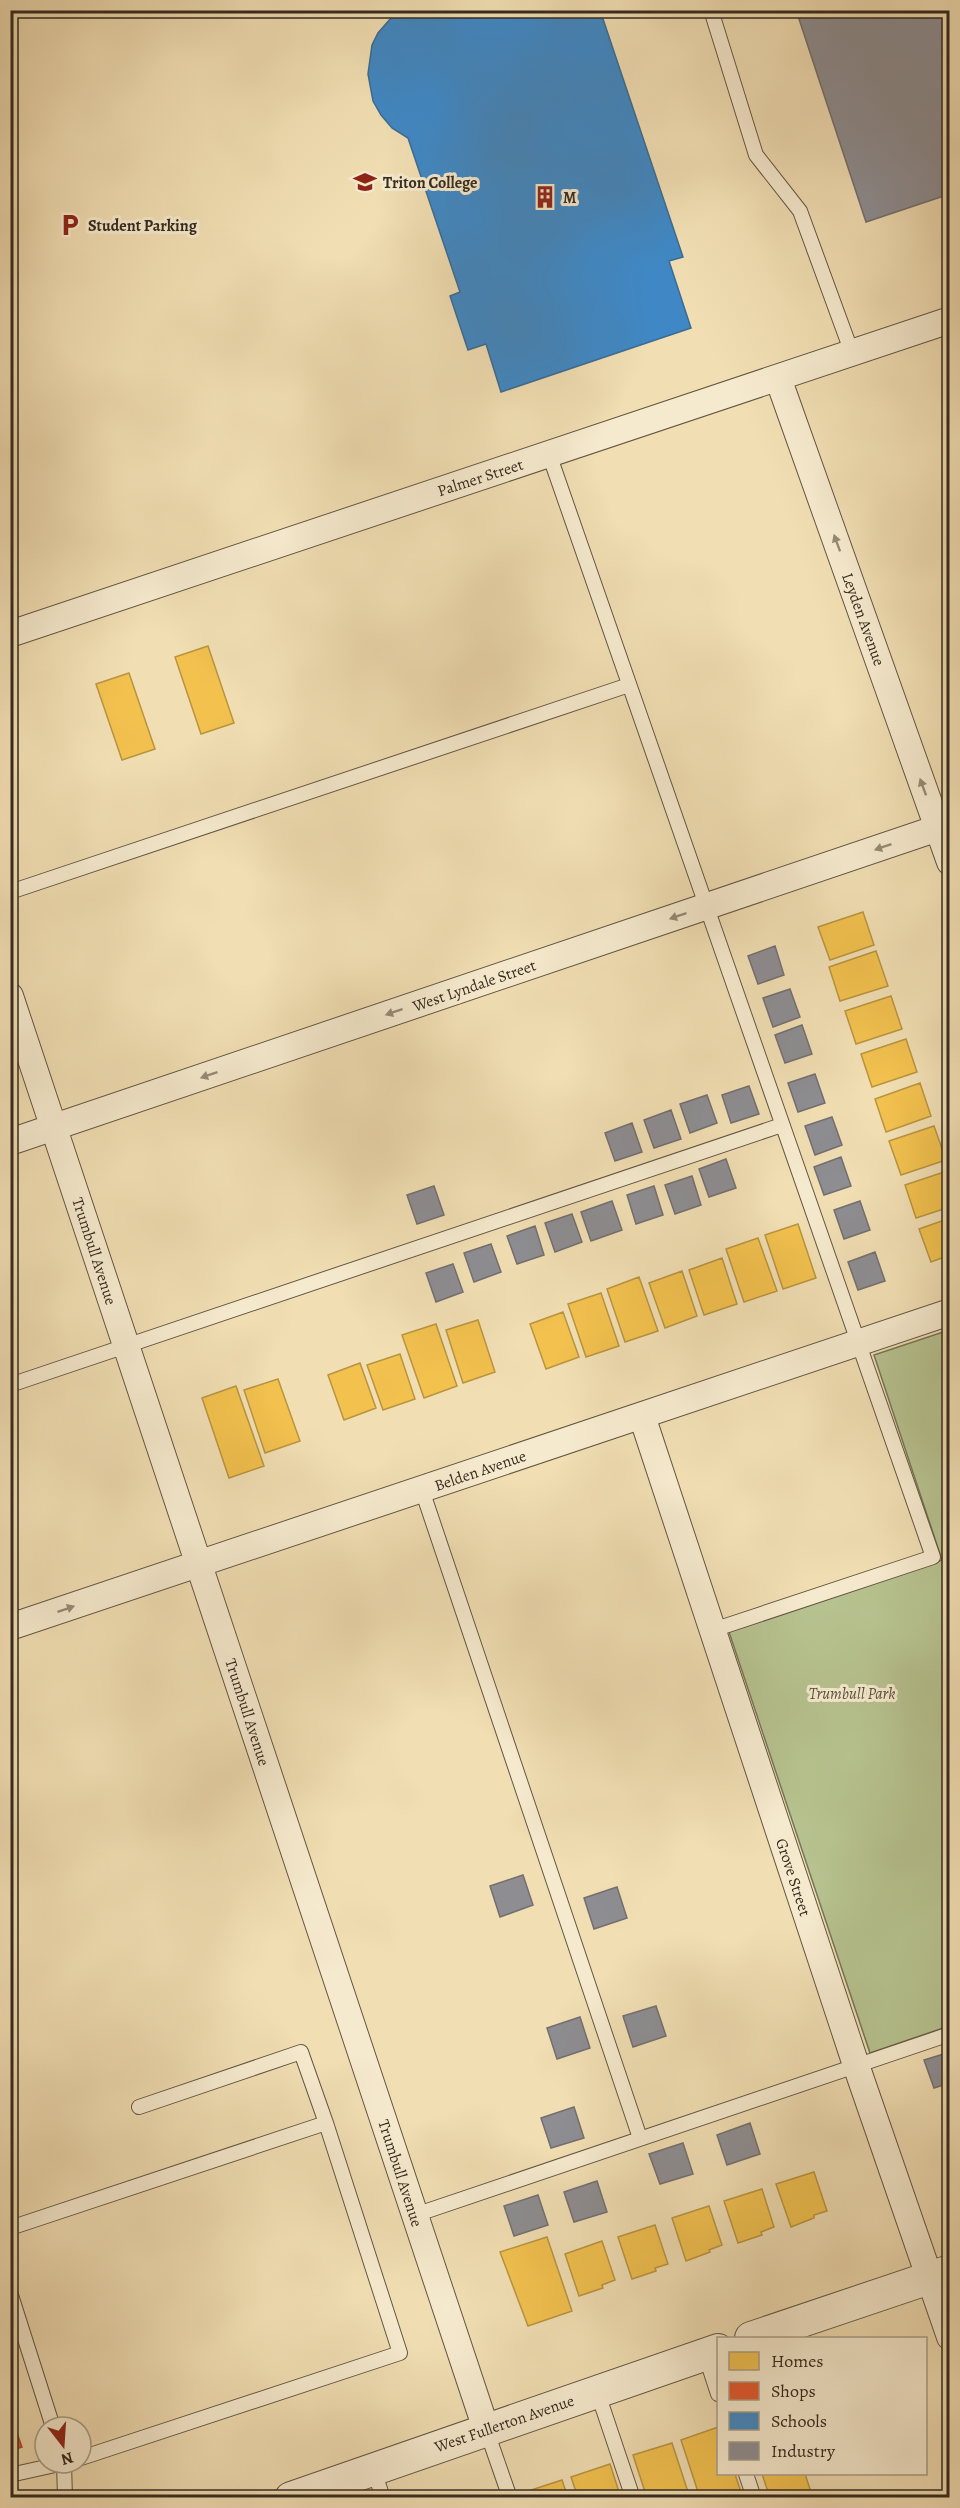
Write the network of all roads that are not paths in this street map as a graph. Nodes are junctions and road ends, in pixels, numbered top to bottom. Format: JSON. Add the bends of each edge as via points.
{"nodes":[{"id":1,"x":711,"y":10,"type":"edge"},
{"id":2,"x":950,"y":320,"type":"edge"},
{"id":3,"x":852,"y":353,"type":"junction"},
{"id":4,"x":778,"y":378,"type":"junction"},
{"id":5,"x":549,"y":454,"type":"junction"},
{"id":6,"x":10,"y":634,"type":"edge"},
{"id":7,"x":629,"y":685,"type":"junction"},
{"id":8,"x":938,"y":828,"type":"junction"},
{"id":9,"x":950,"y":862,"type":"edge"},
{"id":10,"x":10,"y":892,"type":"edge"},
{"id":11,"x":707,"y":907,"type":"junction"},
{"id":12,"x":10,"y":996,"type":"edge"},
{"id":13,"x":782,"y":1125,"type":"junction"},
{"id":14,"x":54,"y":1127,"type":"junction"},
{"id":15,"x":10,"y":1142,"type":"edge"},
{"id":16,"x":950,"y":1312,"type":"edge"},
{"id":17,"x":858,"y":1342,"type":"junction"},
{"id":18,"x":127,"y":1346,"type":"junction"},
{"id":19,"x":10,"y":1385,"type":"edge"},
{"id":20,"x":642,"y":1416,"type":"junction"},
{"id":21,"x":422,"y":1490,"type":"junction"},
{"id":22,"x":199,"y":1564,"type":"junction"},
{"id":23,"x":10,"y":1627,"type":"edge"},
{"id":24,"x":713,"y":1630,"type":"junction"},
{"id":25,"x":950,"y":2034,"type":"edge"},
{"id":26,"x":856,"y":2066,"type":"junction"},
{"id":27,"x":139,"y":2107,"type":"dead end"},
{"id":28,"x":326,"y":2124,"type":"junction"},
{"id":29,"x":640,"y":2139,"type":"junction"},
{"id":30,"x":415,"y":2215,"type":"junction"},
{"id":31,"x":10,"y":2228,"type":"edge"},
{"id":32,"x":939,"y":2274,"type":"edge"},
{"id":33,"x":10,"y":2292,"type":"edge"},
{"id":34,"x":754,"y":2337,"type":"edge"},
{"id":35,"x":950,"y":2337,"type":"edge"},
{"id":36,"x":712,"y":2352,"type":"edge"},
{"id":37,"x":717,"y":2387,"type":"edge"},
{"id":38,"x":597,"y":2391,"type":"junction"},
{"id":39,"x":48,"y":2415,"type":"edge"},
{"id":40,"x":486,"y":2428,"type":"junction"},
{"id":41,"x":93,"y":2453,"type":"edge"},
{"id":42,"x":373,"y":2468,"type":"junction"},
{"id":43,"x":33,"y":2470,"type":"edge"},
{"id":44,"x":10,"y":2475,"type":"edge"},
{"id":45,"x":64,"y":2475,"type":"edge"},
{"id":46,"x":746,"y":2475,"type":"edge"},
{"id":47,"x":65,"y":2498,"type":"edge"},
{"id":48,"x":291,"y":2498,"type":"edge"},
{"id":49,"x":383,"y":2498,"type":"edge"},
{"id":50,"x":510,"y":2498,"type":"edge"},
{"id":51,"x":633,"y":2498,"type":"edge"},
{"id":52,"x":754,"y":2498,"type":"edge"}],
"edges":[{"from":1,"to":3,"type":"lane","via":[[756,155],[800,211]]},
{"from":2,"to":3,"type":"street","name":"Palmer Street"},
{"from":3,"to":4,"type":"street","name":"Palmer Street"},
{"from":4,"to":5,"type":"street","name":"Palmer Street"},
{"from":8,"to":4,"type":"street","name":"Leyden Avenue","one_way":true},
{"from":5,"to":6,"type":"street","name":"Palmer Street"},
{"from":5,"to":7,"type":"lane"},
{"from":7,"to":10,"type":"lane"},
{"from":7,"to":11,"type":"lane"},
{"from":8,"to":9,"type":"street","name":"Leyden Avenue"},
{"from":8,"to":11,"type":"street","name":"West Lyndale Street","one_way":true},
{"from":11,"to":13,"type":"lane"},
{"from":11,"to":14,"type":"street","name":"West Lyndale Street","one_way":true},
{"from":12,"to":14,"type":"street","name":"Trumbull Avenue"},
{"from":13,"to":17,"type":"lane"},
{"from":13,"to":18,"type":"lane"},
{"from":14,"to":15,"type":"street","name":"West Lyndale Street"},
{"from":14,"to":18,"type":"street","name":"Trumbull Avenue"},
{"from":16,"to":17,"type":"street","name":"Belden Avenue"},
{"from":17,"to":20,"type":"street","name":"Belden Avenue"},
{"from":17,"to":24,"type":"lane","via":[[933,1557]]},
{"from":18,"to":19,"type":"lane"},
{"from":18,"to":22,"type":"street","name":"Trumbull Avenue"},
{"from":20,"to":21,"type":"street","name":"Belden Avenue"},
{"from":20,"to":24,"type":"street","name":"Grove Street"},
{"from":21,"to":22,"type":"street","name":"Belden Avenue"},
{"from":21,"to":29,"type":"lane"},
{"from":23,"to":22,"type":"street","name":"Belden Avenue","one_way":true},
{"from":22,"to":30,"type":"street","name":"Trumbull Avenue"},
{"from":24,"to":26,"type":"street","name":"Grove Street"},
{"from":25,"to":26,"type":"lane"},
{"from":26,"to":29,"type":"lane"},
{"from":26,"to":32,"type":"street","name":"Grove Street"},
{"from":27,"to":28,"type":"lane","via":[[301,2052]]},
{"from":28,"to":31,"type":"lane"},
{"from":28,"to":41,"type":"lane","via":[[400,2353]]},
{"from":29,"to":30,"type":"lane"},
{"from":30,"to":40,"type":"street","name":"Trumbull Avenue"},
{"from":32,"to":34,"type":"street"},
{"from":32,"to":35,"type":"street","name":"Grove Street"},
{"from":33,"to":39,"type":"lane"},
{"from":36,"to":37,"type":"lane"},
{"from":36,"to":38,"type":"street","name":"West Fullerton Avenue"},
{"from":38,"to":40,"type":"street","name":"West Fullerton Avenue"},
{"from":38,"to":51,"type":"lane"},
{"from":40,"to":42,"type":"street","name":"West Fullerton Avenue"},
{"from":40,"to":50,"type":"lane"},
{"from":42,"to":48,"type":"street","name":"West Fullerton Avenue"},
{"from":42,"to":49,"type":"lane"},
{"from":43,"to":44,"type":"lane"},
{"from":45,"to":47,"type":"lane"},
{"from":46,"to":52,"type":"lane"}]}
